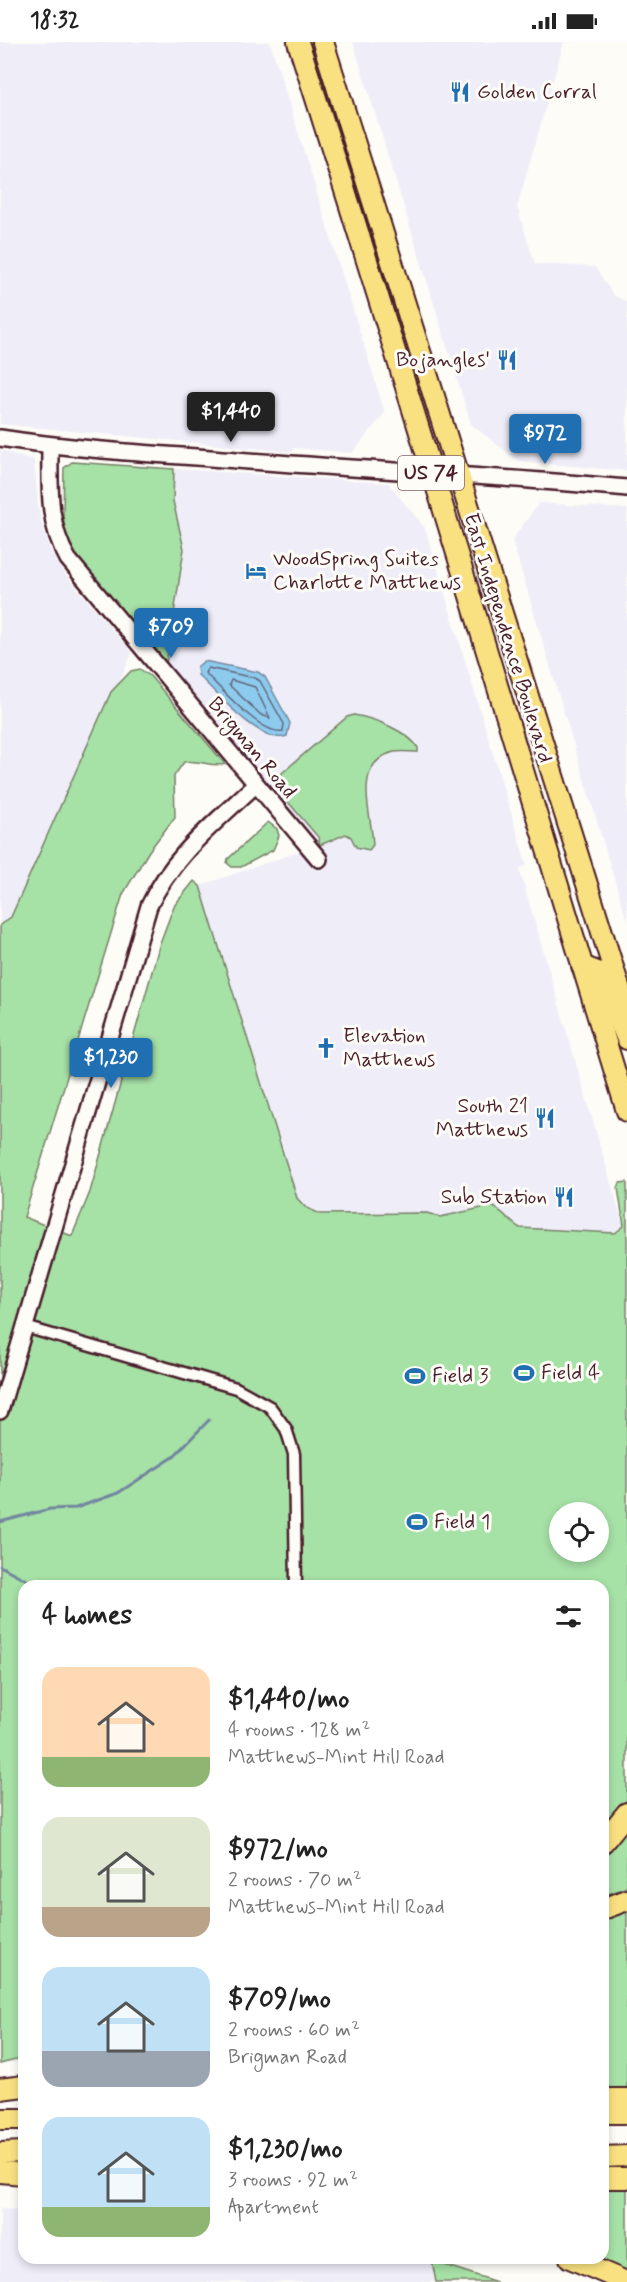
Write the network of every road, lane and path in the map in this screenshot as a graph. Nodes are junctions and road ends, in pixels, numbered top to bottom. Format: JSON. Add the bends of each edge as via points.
{"nodes":[{"id":1,"x":298,"y":42,"type":"edge"},
{"id":2,"x":323,"y":42,"type":"edge"},
{"id":3,"x":0,"y":438,"type":"edge"},
{"id":4,"x":50,"y":446,"type":"junction"},
{"id":5,"x":431,"y":474,"type":"junction"},
{"id":6,"x":460,"y":474,"type":"junction"},
{"id":7,"x":627,"y":488,"type":"edge"},
{"id":8,"x":255,"y":785,"type":"junction"},
{"id":9,"x":319,"y":859,"type":"dead end"},
{"id":10,"x":582,"y":966,"type":"junction"},
{"id":11,"x":627,"y":1012,"type":"edge"},
{"id":12,"x":627,"y":1040,"type":"edge"},
{"id":13,"x":627,"y":1111,"type":"edge"},
{"id":14,"x":25,"y":1327,"type":"junction"},
{"id":15,"x":0,"y":1411,"type":"edge"},
{"id":16,"x":296,"y":1580,"type":"edge"},
{"id":17,"x":627,"y":1813,"type":"edge"},
{"id":18,"x":609,"y":1835,"type":"edge"},
{"id":19,"x":627,"y":1900,"type":"edge"},
{"id":20,"x":609,"y":1907,"type":"edge"},
{"id":21,"x":18,"y":2087,"type":"edge"},
{"id":22,"x":0,"y":2089,"type":"edge"},
{"id":23,"x":609,"y":2098,"type":"edge"},
{"id":24,"x":0,"y":2099,"type":"edge"},
{"id":25,"x":18,"y":2099,"type":"edge"},
{"id":26,"x":627,"y":2099,"type":"edge"},
{"id":27,"x":609,"y":2113,"type":"edge"},
{"id":28,"x":627,"y":2113,"type":"edge"},
{"id":29,"x":0,"y":2119,"type":"edge"},
{"id":30,"x":18,"y":2119,"type":"edge"},
{"id":31,"x":609,"y":2146,"type":"edge"},
{"id":32,"x":627,"y":2146,"type":"edge"},
{"id":33,"x":18,"y":2152,"type":"edge"},
{"id":34,"x":0,"y":2153,"type":"edge"},
{"id":35,"x":627,"y":2156,"type":"edge"},
{"id":36,"x":609,"y":2157,"type":"edge"},
{"id":37,"x":0,"y":2168,"type":"edge"},
{"id":38,"x":18,"y":2168,"type":"edge"},
{"id":39,"x":0,"y":2172,"type":"edge"},
{"id":40,"x":18,"y":2174,"type":"edge"},
{"id":41,"x":609,"y":2178,"type":"edge"},
{"id":42,"x":627,"y":2178,"type":"edge"},
{"id":43,"x":584,"y":2264,"type":"edge"},
{"id":44,"x":626,"y":2282,"type":"edge"}],
"edges":[{"from":1,"to":5,"type":"highway","name":"East Independence Boulevard","number":"US 74","via":[[399,357]]},
{"from":2,"to":6,"type":"highway","name":"East Independence Boulevard","number":"US 74"},
{"from":3,"to":4,"type":"street"},
{"from":4,"to":5,"type":"street"},
{"from":4,"to":8,"type":"street","name":"Brigman Road","via":[[51,513],[68,559]]},
{"from":5,"to":6,"type":"street"},
{"from":5,"to":10,"type":"highway","name":"East Independence Boulevard","number":"US 74"},
{"from":6,"to":7,"type":"street"},
{"from":6,"to":11,"type":"highway","name":"East Independence Boulevard","number":"US 74"},
{"from":8,"to":9,"type":"street","name":"Brigman Road"},
{"from":8,"to":14,"type":"street","via":[[181,856],[149,906]]},
{"from":10,"to":12,"type":"highway","via":[[600,973]]},
{"from":10,"to":13,"type":"highway","name":"East Independence Boulevard","number":"US 74"},
{"from":14,"to":15,"type":"street"},
{"from":14,"to":16,"type":"street","via":[[236,1388],[270,1407],[286,1429],[294,1454]]},
{"from":17,"to":18,"type":"highway"},
{"from":19,"to":20,"type":"highway"},
{"from":21,"to":22,"type":"highway"},
{"from":23,"to":26,"type":"highway"},
{"from":24,"to":25,"type":"highway"},
{"from":27,"to":28,"type":"highway"},
{"from":29,"to":30,"type":"highway"},
{"from":31,"to":32,"type":"highway"},
{"from":33,"to":34,"type":"highway"},
{"from":35,"to":36,"type":"highway"},
{"from":37,"to":38,"type":"highway"},
{"from":39,"to":40,"type":"highway"},
{"from":41,"to":42,"type":"highway"},
{"from":43,"to":44,"type":"highway"}]}
